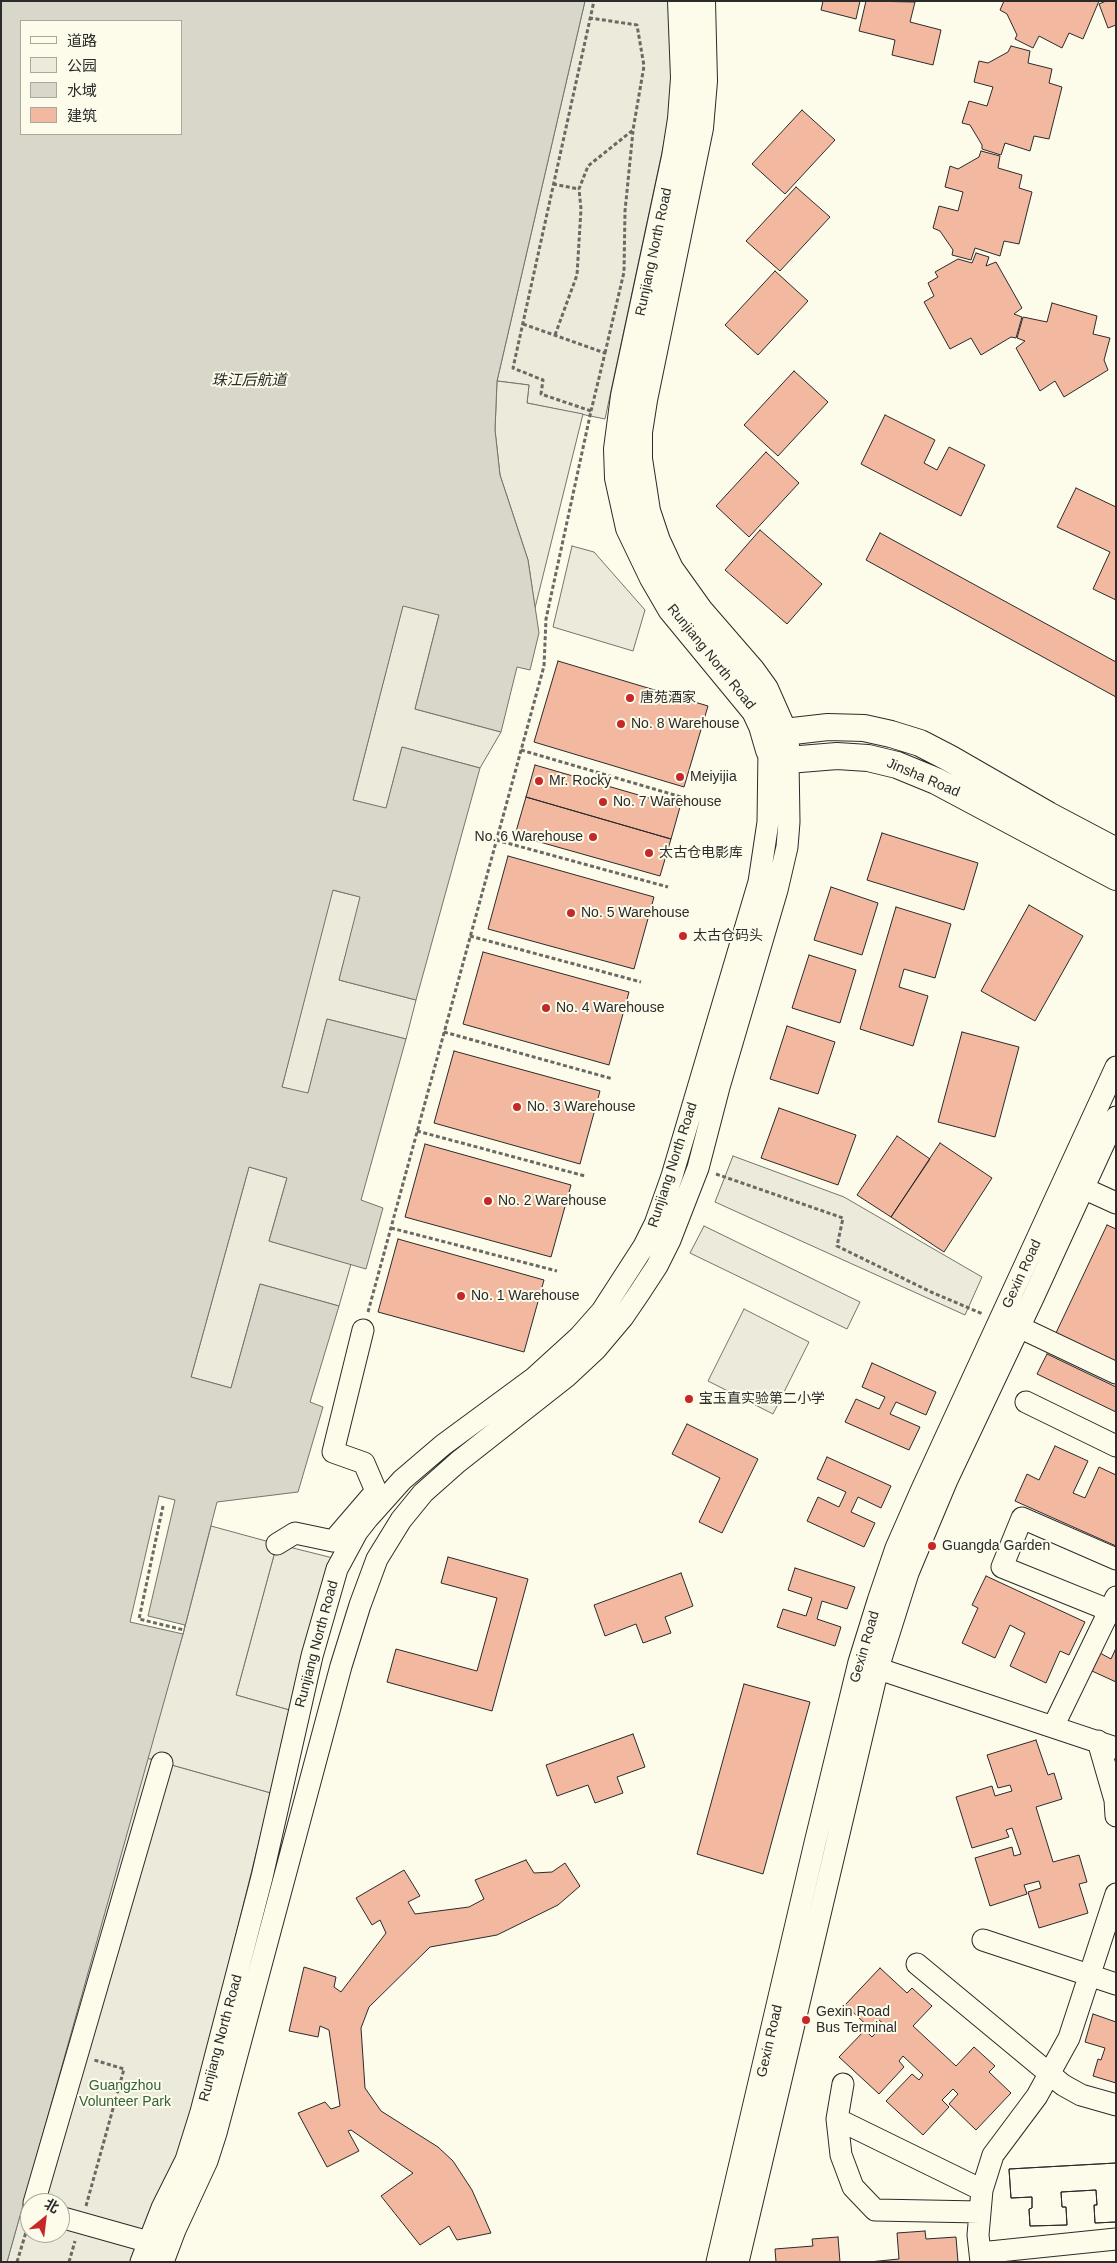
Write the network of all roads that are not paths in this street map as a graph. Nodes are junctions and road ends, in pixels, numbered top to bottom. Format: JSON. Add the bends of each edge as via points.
{"nodes":[{"id":1,"x":681,"y":1,"type":"edge"},
{"id":2,"x":702,"y":1,"type":"edge"},
{"id":3,"x":780,"y":747,"type":"junction"},
{"id":4,"x":1116,"y":851,"type":"edge"},
{"id":5,"x":1116,"y":877,"type":"edge"},
{"id":6,"x":1116,"y":1068,"type":"edge"},
{"id":7,"x":1116,"y":1117,"type":"edge"},
{"id":8,"x":1083,"y":1188,"type":"junction"},
{"id":9,"x":1116,"y":1203,"type":"edge"},
{"id":10,"x":1010,"y":1324,"type":"junction"},
{"id":11,"x":363,"y":1330,"type":"road end"},
{"id":12,"x":1116,"y":1373,"type":"edge"},
{"id":13,"x":1026,"y":1402,"type":"dead end"},
{"id":14,"x":1116,"y":1446,"type":"edge"},
{"id":15,"x":277,"y":1544,"type":"dead end"},
{"id":16,"x":1116,"y":1559,"type":"edge"},
{"id":17,"x":1114,"y":1607,"type":"edge"},
{"id":18,"x":869,"y":1665,"type":"junction"},
{"id":19,"x":1053,"y":1727,"type":"junction"},
{"id":20,"x":1107,"y":1745,"type":"edge"},
{"id":21,"x":162,"y":1763,"type":"dead end"},
{"id":22,"x":1116,"y":1816,"type":"edge"},
{"id":23,"x":1116,"y":1894,"type":"edge"},
{"id":24,"x":982,"y":1940,"type":"dead end"},
{"id":25,"x":917,"y":1964,"type":"dead end"},
{"id":26,"x":1091,"y":1976,"type":"junction"},
{"id":27,"x":1116,"y":1984,"type":"edge"},
{"id":28,"x":1049,"y":2075,"type":"junction"},
{"id":29,"x":843,"y":2084,"type":"dead end"},
{"id":30,"x":1116,"y":2105,"type":"edge"},
{"id":31,"x":837,"y":2120,"type":"junction"},
{"id":32,"x":982,"y":2190,"type":"junction"},
{"id":33,"x":37,"y":2193,"type":"edge"},
{"id":34,"x":980,"y":2212,"type":"junction"},
{"id":35,"x":70,"y":2220,"type":"edge"},
{"id":36,"x":1116,"y":2239,"type":"edge"},
{"id":37,"x":145,"y":2252,"type":"edge"},
{"id":38,"x":980,"y":2257,"type":"edge"},
{"id":39,"x":163,"y":2262,"type":"edge"},
{"id":40,"x":717,"y":2262,"type":"edge"},
{"id":41,"x":738,"y":2262,"type":"edge"}],
"edges":[{"from":1,"to":3,"type":"main road","name":"Runjiang North Road","via":[[684,78],[681,119],[624,396],[618,478],[629,528],[671,609],[755,711],[762,726]]},
{"from":2,"to":3,"type":"main road","name":"Runjiang North Road","via":[[704,81],[700,128],[644,400],[638,459],[647,510],[670,569],[700,611],[765,689]]},
{"from":3,"to":4,"type":"main road","name":"Jinsha Road","via":[[828,727],[864,728],[891,734],[920,743]]},
{"from":3,"to":5,"type":"main road","name":"Jinsha Road","via":[[868,758],[897,765],[936,781]]},
{"from":3,"to":37,"type":"street","name":"Runjiang North Road","via":[[759,882],[672,1176],[644,1246],[590,1327],[534,1378],[443,1445],[402,1480],[357,1532],[337,1569],[201,2112],[186,2160]]},
{"from":3,"to":39,"type":"street","name":"Runjiang North Road","via":[[789,822],[782,872],[698,1168],[670,1240],[657,1266],[609,1334],[572,1372],[423,1493],[401,1520],[378,1559],[338,1675],[222,2115],[206,2162]]},
{"from":6,"to":10,"type":"street","name":"Gexin Road"},
{"from":7,"to":8,"type":"street","name":"Gexin Road"},
{"from":8,"to":9,"type":"street"},
{"from":8,"to":10,"type":"street","name":"Gexin Road"},
{"from":10,"to":12,"type":"street"},
{"from":10,"to":18,"type":"street","name":"Gexin Road","via":[[896,1548]]},
{"from":11,"to":15,"type":"street","via":[[333,1452],[364,1463],[376,1491],[333,1540],[294,1533]]},
{"from":13,"to":14,"type":"street"},
{"from":16,"to":17,"type":"street","via":[[1022,1518],[1002,1567]]},
{"from":17,"to":19,"type":"street"},
{"from":18,"to":19,"type":"street"},
{"from":18,"to":40,"type":"street","name":"Gexin Road","via":[[815,1843]]},
{"from":18,"to":41,"type":"street","name":"Gexin Road"},
{"from":19,"to":20,"type":"street"},
{"from":20,"to":22,"type":"street"},
{"from":21,"to":33,"type":"street"},
{"from":23,"to":26,"type":"street"},
{"from":24,"to":26,"type":"street"},
{"from":25,"to":28,"type":"street"},
{"from":26,"to":27,"type":"street"},
{"from":26,"to":28,"type":"street","via":[[1070,2038]]},
{"from":28,"to":30,"type":"street","via":[[1081,2096]]},
{"from":28,"to":32,"type":"street","via":[[993,2155]]},
{"from":29,"to":31,"type":"street"},
{"from":31,"to":32,"type":"street"},
{"from":31,"to":34,"type":"street","via":[[841,2155],[853,2187],[876,2210]]},
{"from":32,"to":34,"type":"street"},
{"from":34,"to":38,"type":"street"},
{"from":35,"to":37,"type":"street"},
{"from":36,"to":38,"type":"street"}]}
